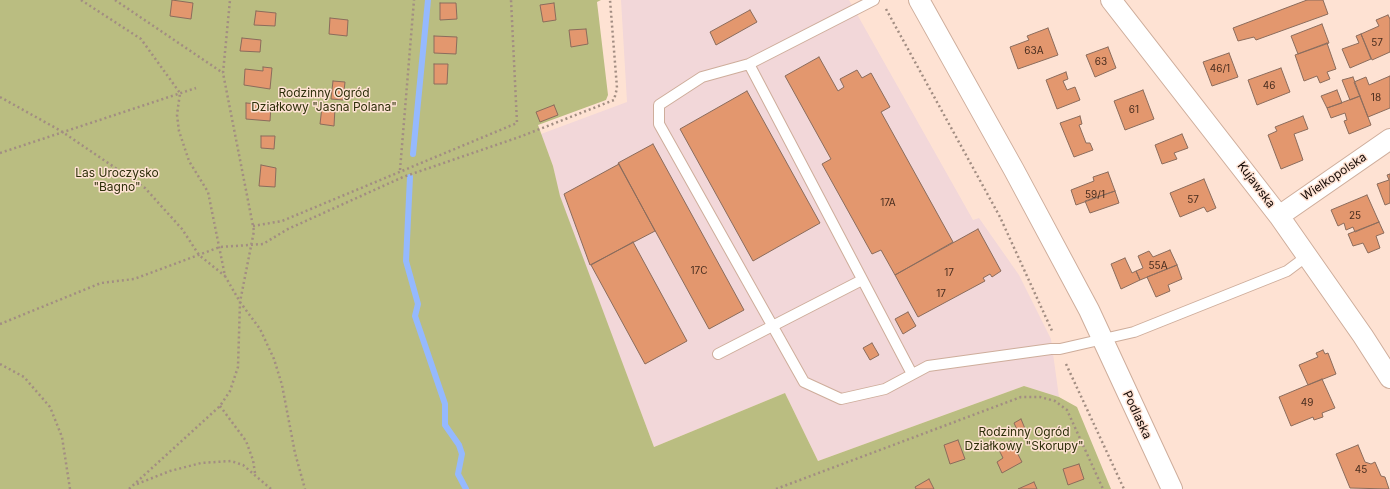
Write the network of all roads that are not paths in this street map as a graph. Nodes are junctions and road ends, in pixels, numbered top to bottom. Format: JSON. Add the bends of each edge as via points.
{"nodes":[{"id":1,"x":874,"y":0,"type":"edge"},
{"id":2,"x":919,"y":0,"type":"edge"},
{"id":3,"x":1111,"y":0,"type":"edge"},
{"id":4,"x":749,"y":64,"type":"junction"},
{"id":5,"x":1390,"y":139,"type":"edge"},
{"id":6,"x":1279,"y":216,"type":"junction"},
{"id":7,"x":1307,"y":256,"type":"junction"},
{"id":8,"x":862,"y":280,"type":"junction"},
{"id":9,"x":772,"y":326,"type":"junction"},
{"id":10,"x":1103,"y":341,"type":"junction"},
{"id":11,"x":718,"y":354,"type":"dead end"},
{"id":12,"x":912,"y":374,"type":"junction"},
{"id":13,"x":1390,"y":378,"type":"edge"},
{"id":14,"x":1172,"y":489,"type":"edge"}],
"edges":[{"from":1,"to":4,"type":"lane"},
{"from":2,"to":10,"type":"street","name":"Podlaska","via":[[1014,170]]},
{"from":3,"to":6,"type":"street","name":"Kujawska"},
{"from":4,"to":8,"type":"lane"},
{"from":4,"to":9,"type":"lane","via":[[702,77],[659,105],[659,124]]},
{"from":5,"to":6,"type":"street","name":"Wielkopolska"},
{"from":6,"to":7,"type":"street","name":"Kujawska"},
{"from":7,"to":10,"type":"lane","via":[[1287,270],[1134,332]]},
{"from":7,"to":13,"type":"street","name":"Kujawska","via":[[1364,336]]},
{"from":8,"to":9,"type":"lane"},
{"from":8,"to":12,"type":"lane"},
{"from":9,"to":11,"type":"lane"},
{"from":9,"to":12,"type":"lane","via":[[804,382],[841,399],[885,388]]},
{"from":10,"to":12,"type":"lane","via":[[928,366]]},
{"from":10,"to":14,"type":"street","name":"Podlaska"}]}
